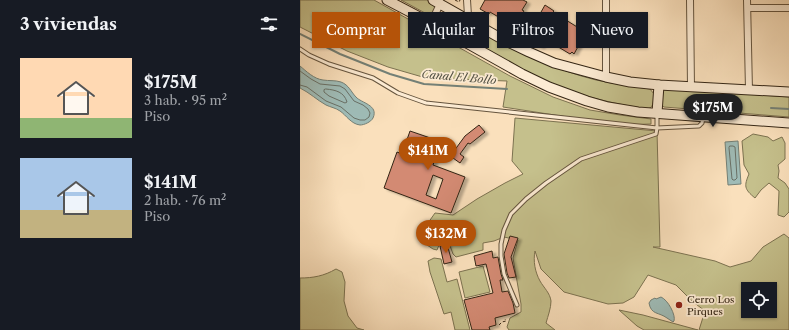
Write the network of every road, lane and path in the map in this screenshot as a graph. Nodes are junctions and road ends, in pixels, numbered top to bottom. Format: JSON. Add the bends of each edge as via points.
{"nodes":[{"id":1,"x":387,"y":0,"type":"edge"},
{"id":2,"x":455,"y":0,"type":"edge"},
{"id":3,"x":460,"y":0,"type":"edge"},
{"id":4,"x":467,"y":0,"type":"edge"},
{"id":5,"x":606,"y":0,"type":"edge"},
{"id":6,"x":690,"y":0,"type":"edge"},
{"id":7,"x":747,"y":0,"type":"edge"},
{"id":8,"x":438,"y":1,"type":"edge"},
{"id":9,"x":748,"y":8,"type":"junction"},
{"id":10,"x":789,"y":8,"type":"edge"},
{"id":11,"x":410,"y":12,"type":"edge"},
{"id":12,"x":434,"y":12,"type":"edge"},
{"id":13,"x":455,"y":12,"type":"edge"},
{"id":14,"x":468,"y":12,"type":"edge"},
{"id":15,"x":489,"y":32,"type":"edge"},
{"id":16,"x":476,"y":48,"type":"edge"},
{"id":17,"x":300,"y":49,"type":"edge"},
{"id":18,"x":606,"y":77,"type":"junction"},
{"id":19,"x":659,"y":85,"type":"junction"},
{"id":20,"x":691,"y":87,"type":"junction"},
{"id":21,"x":749,"y":90,"type":"junction"},
{"id":22,"x":789,"y":92,"type":"edge"},
{"id":23,"x":657,"y":113,"type":"junction"},
{"id":24,"x":703,"y":117,"type":"junction"},
{"id":25,"x":789,"y":123,"type":"edge"},
{"id":26,"x":657,"y":128,"type":"junction"},
{"id":27,"x":517,"y":305,"type":"dead end"},
{"id":28,"x":505,"y":319,"type":"dead end"},
{"id":29,"x":499,"y":325,"type":"dead end"}],
"edges":[{"from":1,"to":11,"type":"street"},
{"from":2,"to":3,"type":"path"},
{"from":4,"to":14,"type":"street"},
{"from":5,"to":18,"type":"street"},
{"from":6,"to":20,"type":"street"},
{"from":7,"to":9,"type":"street"},
{"from":8,"to":12,"type":"street"},
{"from":8,"to":13,"type":"street"},
{"from":9,"to":10,"type":"street"},
{"from":9,"to":21,"type":"street"},
{"from":15,"to":18,"type":"street","via":[[554,63]]},
{"from":16,"to":23,"type":"street","via":[[522,74],[570,95],[608,107]]},
{"from":17,"to":26,"type":"lane","via":[[329,64],[373,78],[398,93],[426,103]]},
{"from":18,"to":19,"type":"street"},
{"from":19,"to":20,"type":"street"},
{"from":19,"to":23,"type":"street"},
{"from":20,"to":21,"type":"street"},
{"from":21,"to":22,"type":"street"},
{"from":23,"to":24,"type":"street"},
{"from":23,"to":26,"type":"lane"},
{"from":24,"to":25,"type":"street"},
{"from":24,"to":26,"type":"lane","via":[[699,126]]},
{"from":26,"to":27,"type":"lane","via":[[656,134],[581,159],[526,198],[511,214],[504,230],[501,256],[504,274]]},
{"from":28,"to":29,"type":"path","via":[[506,321]]}]}
